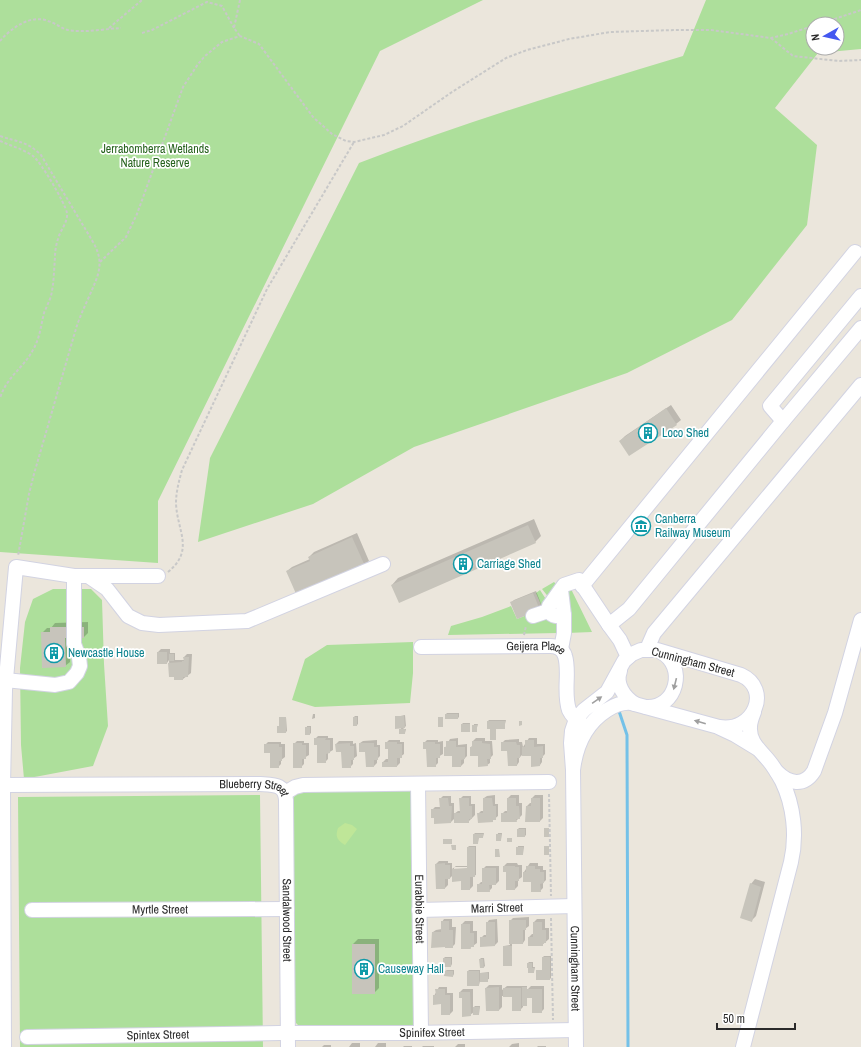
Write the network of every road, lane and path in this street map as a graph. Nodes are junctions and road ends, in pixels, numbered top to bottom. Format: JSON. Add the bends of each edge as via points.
{"nodes":[{"id":1,"x":142,"y":0,"type":"edge"},
{"id":2,"x":240,"y":0,"type":"edge"},
{"id":3,"x":861,"y":10,"type":"edge"},
{"id":4,"x":843,"y":16,"type":"edge"},
{"id":5,"x":121,"y":28,"type":"dead end"},
{"id":6,"x":234,"y":28,"type":"junction"},
{"id":7,"x":109,"y":29,"type":"junction"},
{"id":8,"x":805,"y":29,"type":"edge"},
{"id":9,"x":142,"y":33,"type":"dead end"},
{"id":10,"x":240,"y":36,"type":"junction"},
{"id":11,"x":771,"y":38,"type":"junction"},
{"id":12,"x":0,"y":41,"type":"edge"},
{"id":13,"x":861,"y":60,"type":"edge"},
{"id":14,"x":0,"y":136,"type":"edge"},
{"id":15,"x":0,"y":141,"type":"edge"},
{"id":16,"x":354,"y":142,"type":"junction"},
{"id":17,"x":855,"y":252,"type":"dead end"},
{"id":18,"x":100,"y":262,"type":"junction"},
{"id":19,"x":861,"y":296,"type":"edge"},
{"id":20,"x":861,"y":328,"type":"edge"},
{"id":21,"x":861,"y":385,"type":"edge"},
{"id":22,"x":0,"y":398,"type":"edge"},
{"id":23,"x":783,"y":421,"type":"junction"},
{"id":24,"x":383,"y":564,"type":"dead end"},
{"id":25,"x":16,"y":567,"type":"junction"},
{"id":26,"x":81,"y":576,"type":"junction"},
{"id":27,"x":158,"y":576,"type":"joint"},
{"id":28,"x":578,"y":579,"type":"junction"},
{"id":29,"x":561,"y":590,"type":"junction"},
{"id":30,"x":548,"y":611,"type":"junction"},
{"id":31,"x":564,"y":615,"type":"junction"},
{"id":32,"x":530,"y":617,"type":"joint"},
{"id":33,"x":861,"y":620,"type":"edge"},
{"id":34,"x":610,"y":625,"type":"junction"},
{"id":35,"x":523,"y":646,"type":"junction"},
{"id":36,"x":422,"y":647,"type":"dead end"},
{"id":37,"x":647,"y":649,"type":"junction"},
{"id":38,"x":561,"y":650,"type":"junction"},
{"id":39,"x":661,"y":651,"type":"junction"},
{"id":40,"x":624,"y":662,"type":"junction"},
{"id":41,"x":5,"y":680,"type":"junction"},
{"id":42,"x":640,"y":705,"type":"junction"},
{"id":43,"x":754,"y":709,"type":"junction"},
{"id":44,"x":581,"y":724,"type":"junction"},
{"id":45,"x":719,"y":727,"type":"junction"},
{"id":46,"x":765,"y":756,"type":"junction"},
{"id":47,"x":777,"y":772,"type":"junction"},
{"id":48,"x":549,"y":782,"type":"dead end"},
{"id":49,"x":418,"y":784,"type":"junction"},
{"id":50,"x":3,"y":785,"type":"junction"},
{"id":51,"x":285,"y":794,"type":"junction"},
{"id":52,"x":574,"y":906,"type":"junction"},
{"id":53,"x":287,"y":909,"type":"junction"},
{"id":54,"x":32,"y":910,"type":"dead end"},
{"id":55,"x":419,"y":910,"type":"junction"},
{"id":56,"x":575,"y":1030,"type":"junction"},
{"id":57,"x":288,"y":1033,"type":"junction"},
{"id":58,"x":421,"y":1033,"type":"junction"},
{"id":59,"x":27,"y":1037,"type":"dead end"},
{"id":60,"x":4,"y":1047,"type":"edge"},
{"id":61,"x":288,"y":1047,"type":"edge"},
{"id":62,"x":576,"y":1047,"type":"edge"},
{"id":63,"x":743,"y":1047,"type":"edge"}],
"edges":[{"from":1,"to":7,"type":"path"},
{"from":2,"to":6,"type":"path"},
{"from":3,"to":4,"type":"path"},
{"from":5,"to":7,"type":"path"},
{"from":6,"to":9,"type":"path","via":[[222,6],[207,2]]},
{"from":6,"to":10,"type":"path"},
{"from":7,"to":12,"type":"path","via":[[67,30],[42,19],[17,26]]},
{"from":8,"to":11,"type":"path"},
{"from":10,"to":16,"type":"path","via":[[259,44],[313,117],[332,134]]},
{"from":10,"to":18,"type":"path","via":[[222,42],[205,56],[182,87],[137,214],[126,237]]},
{"from":11,"to":13,"type":"path","via":[[793,56],[839,61]]},
{"from":11,"to":16,"type":"path","via":[[711,30],[676,30],[610,32],[569,39],[506,58],[403,126],[384,135]]},
{"from":14,"to":18,"type":"path","via":[[24,142],[41,155],[94,242]]},
{"from":15,"to":22,"type":"path","via":[[34,157],[48,175],[67,213],[66,223],[58,238],[50,297],[34,349],[8,380]]},
{"from":16,"to":27,"type":"path","via":[[267,290],[182,470],[176,494],[183,543],[182,554],[177,565]]},
{"from":17,"to":28,"type":"street"},
{"from":18,"to":25,"type":"path","via":[[98,276],[75,332],[34,474]]},
{"from":19,"to":23,"type":"street","via":[[770,406]]},
{"from":20,"to":23,"type":"street"},
{"from":21,"to":37,"type":"street","via":[[654,633]]},
{"from":23,"to":34,"type":"street","via":[[629,609]]},
{"from":24,"to":26,"type":"street","via":[[247,621],[159,625],[142,623],[128,616],[107,589]]},
{"from":25,"to":26,"type":"street"},
{"from":25,"to":41,"type":"street"},
{"from":26,"to":27,"type":"street"},
{"from":26,"to":41,"type":"street","via":[[74,644],[80,666],[77,673],[69,682],[55,685]]},
{"from":28,"to":29,"type":"street","via":[[564,585]]},
{"from":28,"to":34,"type":"street"},
{"from":29,"to":30,"type":"street"},
{"from":29,"to":31,"type":"street"},
{"from":30,"to":31,"type":"street","via":[[557,617]]},
{"from":30,"to":32,"type":"street"},
{"from":31,"to":38,"type":"street"},
{"from":32,"to":35,"type":"path"},
{"from":33,"to":47,"type":"street","via":[[835,714],[814,771],[804,780],[793,782]]},
{"from":34,"to":40,"type":"street","via":[[620,640]]},
{"from":35,"to":36,"type":"street","name":"Geijera Place"},
{"from":35,"to":38,"type":"street","name":"Geijera Place","via":[[554,646]]},
{"from":37,"to":39,"type":"street","name":"Cunningham Street"},
{"from":37,"to":40,"type":"street","name":"Cunningham Street","via":[[636,651]]},
{"from":38,"to":44,"type":"street","name":"Geijera Place","via":[[565,657],[567,700],[570,711]]},
{"from":39,"to":42,"type":"street","one_way":true,"via":[[673,664],[676,683],[671,695],[664,702],[656,706]]},
{"from":39,"to":43,"type":"street","name":"Cunningham Street","via":[[745,677],[755,691]]},
{"from":40,"to":42,"type":"street","via":[[618,677],[619,684],[625,696]]},
{"from":44,"to":40,"type":"street","one_way":true,"via":[[584,710],[607,692]]},
{"from":41,"to":50,"type":"street"},
{"from":42,"to":44,"type":"street","via":[[624,703],[614,706]]},
{"from":45,"to":42,"type":"street","one_way":true},
{"from":43,"to":45,"type":"street","via":[[743,723],[732,728]]},
{"from":43,"to":46,"type":"street","name":"Cunningham Street","via":[[750,726],[751,735],[755,745]]},
{"from":44,"to":52,"type":"street","name":"Cunningham Street","via":[[572,731],[571,743]]},
{"from":45,"to":46,"type":"street","via":[[745,740]]},
{"from":46,"to":47,"type":"street"},
{"from":47,"to":63,"type":"street","via":[[791,810],[794,849]]},
{"from":48,"to":49,"type":"street","name":"Blueberry Street"},
{"from":49,"to":51,"type":"street","name":"Blueberry Street","via":[[301,785]]},
{"from":49,"to":55,"type":"street","name":"Eurabbie Street"},
{"from":50,"to":51,"type":"street","name":"Blueberry Street","via":[[266,784],[278,786]]},
{"from":50,"to":60,"type":"street"},
{"from":51,"to":53,"type":"street","name":"Sandalwood Street"},
{"from":52,"to":55,"type":"street","name":"Marri Street"},
{"from":52,"to":56,"type":"street","name":"Cunningham Street"},
{"from":53,"to":54,"type":"street","name":"Myrtle Street"},
{"from":53,"to":57,"type":"street","name":"Sandalwood Street"},
{"from":55,"to":58,"type":"street","name":"Eurabbie Street"},
{"from":56,"to":58,"type":"street","name":"Spinifex Street"},
{"from":56,"to":62,"type":"street","name":"Cunningham Street"},
{"from":57,"to":58,"type":"street","name":"Spinifex Street"},
{"from":57,"to":59,"type":"street","name":"Spintex Street"},
{"from":57,"to":61,"type":"street","name":"Sandalwood Street"}]}
